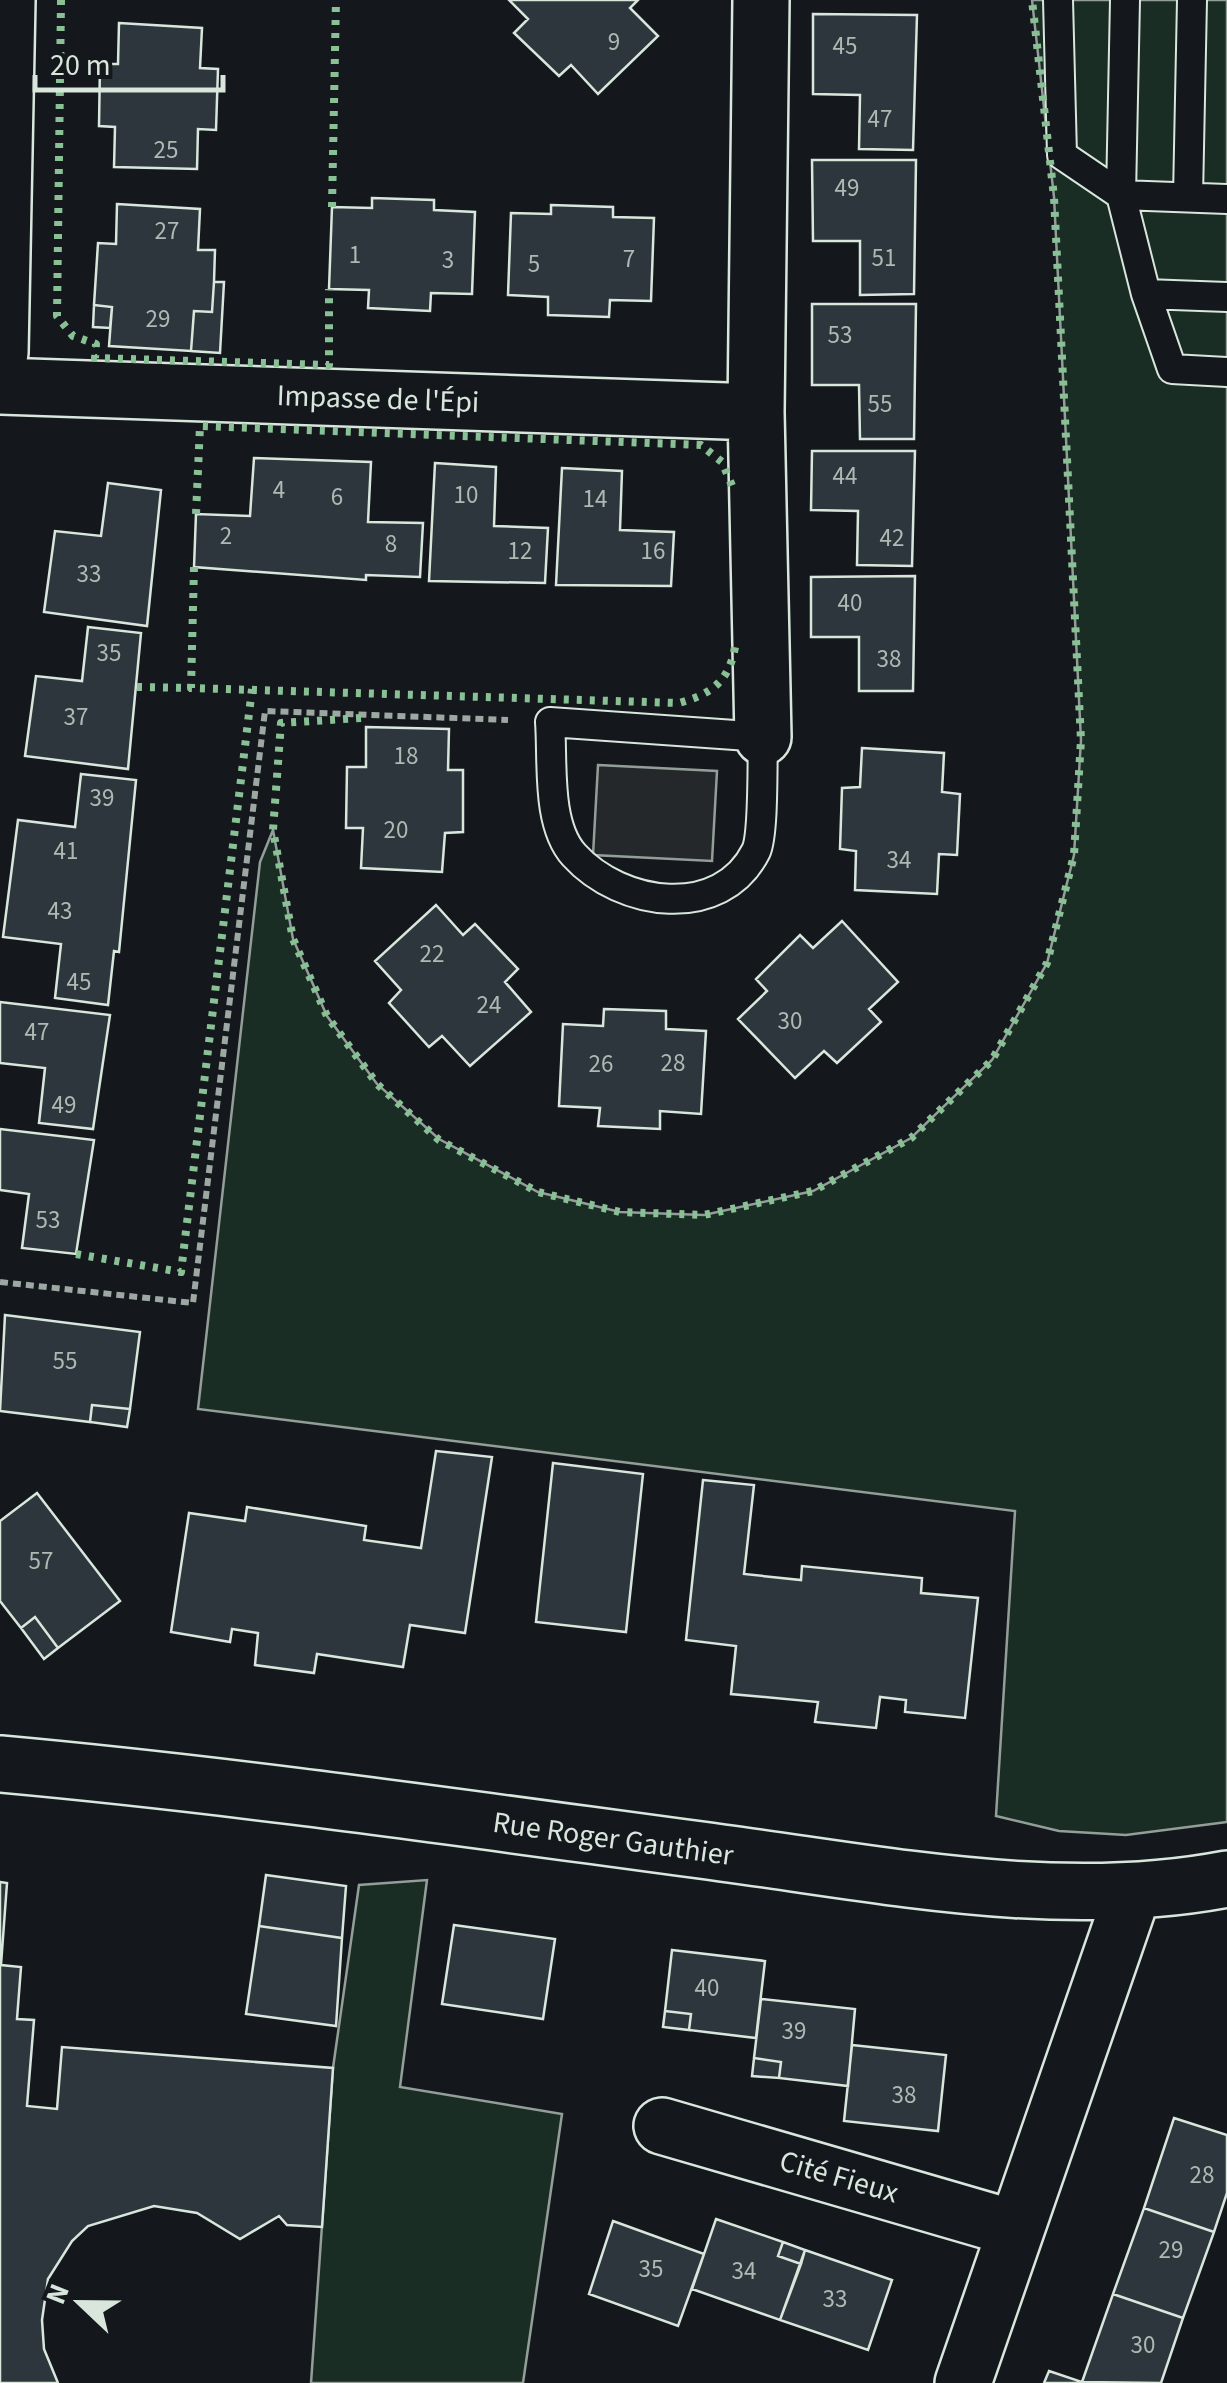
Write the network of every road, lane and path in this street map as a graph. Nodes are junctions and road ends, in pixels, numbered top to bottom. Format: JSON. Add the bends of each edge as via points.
{"nodes":[{"id":1,"x":7,"y":0,"type":"edge"},
{"id":2,"x":761,"y":0,"type":"edge"},
{"id":3,"x":1058,"y":0,"type":"edge"},
{"id":4,"x":1124,"y":0,"type":"edge"},
{"id":5,"x":1192,"y":0,"type":"edge"},
{"id":6,"x":1121,"y":195,"type":"junction"},
{"id":7,"x":1188,"y":197,"type":"junction"},
{"id":8,"x":1227,"y":200,"type":"edge"},
{"id":9,"x":1146,"y":294,"type":"junction"},
{"id":10,"x":1227,"y":296,"type":"edge"},
{"id":11,"x":0,"y":353,"type":"edge"},
{"id":12,"x":1227,"y":372,"type":"edge"},
{"id":13,"x":0,"y":386,"type":"edge"},
{"id":14,"x":756,"y":412,"type":"junction"},
{"id":15,"x":550,"y":722,"type":"junction"},
{"id":16,"x":763,"y":736,"type":"junction"},
{"id":17,"x":0,"y":1282,"type":"edge"},
{"id":18,"x":0,"y":1764,"type":"edge"},
{"id":19,"x":1227,"y":1879,"type":"edge"},
{"id":20,"x":1133,"y":1892,"type":"junction"},
{"id":21,"x":662,"y":2126,"type":"dead end"},
{"id":22,"x":1016,"y":2228,"type":"junction"},
{"id":23,"x":963,"y":2383,"type":"edge"}],
"edges":[{"from":1,"to":11,"type":"street"},
{"from":2,"to":14,"type":"street"},
{"from":3,"to":6,"type":"lane","via":[[1062,155]]},
{"from":4,"to":6,"type":"lane"},
{"from":5,"to":7,"type":"lane"},
{"from":6,"to":7,"type":"lane"},
{"from":6,"to":9,"type":"lane"},
{"from":7,"to":8,"type":"lane"},
{"from":9,"to":10,"type":"lane"},
{"from":9,"to":12,"type":"lane","via":[[1172,369]]},
{"from":13,"to":14,"type":"street","name":"Impasse de l'Épi"},
{"from":14,"to":16,"type":"street"},
{"from":15,"to":16,"type":"lane"},
{"from":15,"to":16,"type":"lane","via":[[556,815],[572,854],[616,887],[686,900],[728,887],[758,848]]},
{"from":15,"to":17,"type":"path","via":[[265,711],[193,1303]]},
{"from":18,"to":20,"type":"street","name":"Rue Roger Gauthier","via":[[153,1778],[978,1887]]},
{"from":19,"to":20,"type":"street","name":"Rue Roger Gauthier"},
{"from":20,"to":22,"type":"street"},
{"from":21,"to":22,"type":"street","name":"Cité Fieux"},
{"from":22,"to":23,"type":"street"}]}
